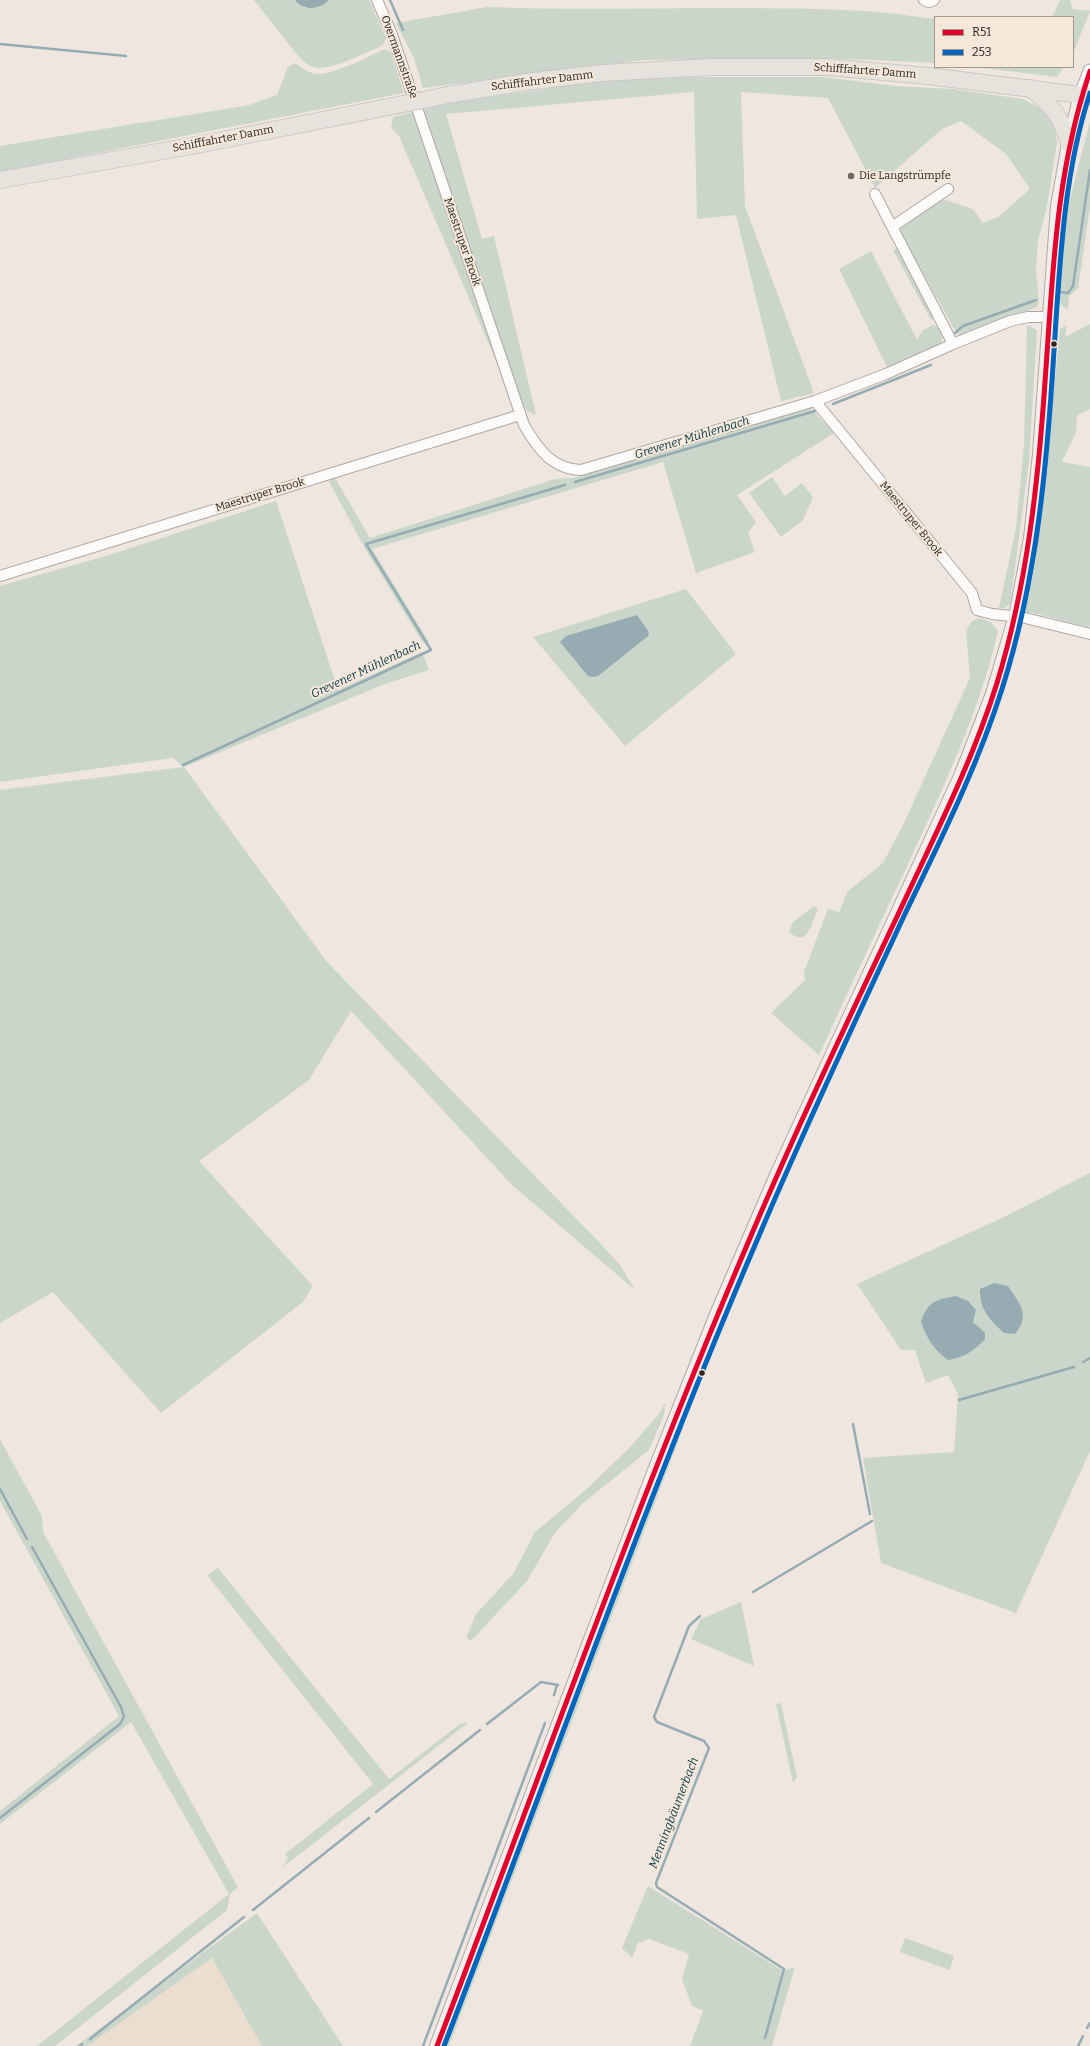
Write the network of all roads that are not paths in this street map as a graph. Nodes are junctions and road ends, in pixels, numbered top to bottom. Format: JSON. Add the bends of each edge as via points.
{"nodes":[{"id":1,"x":377,"y":0,"type":"edge"},
{"id":2,"x":1090,"y":70,"type":"edge"},
{"id":3,"x":1030,"y":88,"type":"junction"},
{"id":4,"x":1086,"y":96,"type":"edge"},
{"id":5,"x":420,"y":115,"type":"joint"},
{"id":6,"x":1069,"y":144,"type":"junction"},
{"id":7,"x":0,"y":180,"type":"edge"},
{"id":8,"x":948,"y":189,"type":"dead end"},
{"id":9,"x":875,"y":194,"type":"dead end"},
{"id":10,"x":892,"y":227,"type":"junction"},
{"id":11,"x":1049,"y":316,"type":"junction"},
{"id":12,"x":953,"y":344,"type":"junction"},
{"id":13,"x":815,"y":401,"type":"junction"},
{"id":14,"x":520,"y":415,"type":"junction"},
{"id":15,"x":0,"y":576,"type":"edge"},
{"id":16,"x":1016,"y":616,"type":"junction"},
{"id":17,"x":1090,"y":634,"type":"edge"},
{"id":18,"x":437,"y":2046,"type":"edge"}],
"edges":[{"from":1,"to":5,"type":"street","name":"Overmannstraße"},
{"from":2,"to":4,"type":"street"},
{"from":3,"to":4,"type":"main road","name":"Schifffahrter Damm"},
{"from":3,"to":6,"type":"main road","via":[[1056,110],[1065,127]]},
{"from":3,"to":7,"type":"main road","name":"Schifffahrter Damm","bridge":true,"via":[[828,67],[711,67],[571,77],[448,95]]},
{"from":4,"to":6,"type":"main road"},
{"from":5,"to":14,"type":"street","name":"Maestruper Brook"},
{"from":6,"to":11,"type":"main road","via":[[1058,206]]},
{"from":8,"to":10,"type":"street"},
{"from":9,"to":10,"type":"street"},
{"from":10,"to":12,"type":"street"},
{"from":11,"to":12,"type":"street","name":"Maestruper Brook","via":[[1010,321]]},
{"from":11,"to":16,"type":"main road","via":[[1036,500]]},
{"from":12,"to":13,"type":"street","name":"Maestruper Brook","via":[[886,374]]},
{"from":13,"to":14,"type":"street","name":"Maestruper Brook","via":[[581,470],[567,469],[555,464],[533,440]]},
{"from":13,"to":16,"type":"street","name":"Maestruper Brook","via":[[972,593],[977,610]]},
{"from":14,"to":15,"type":"street","name":"Maestruper Brook"},
{"from":16,"to":17,"type":"street"},
{"from":16,"to":18,"type":"main road","via":[[993,694],[962,774],[788,1151],[718,1312],[654,1473]]}]}
